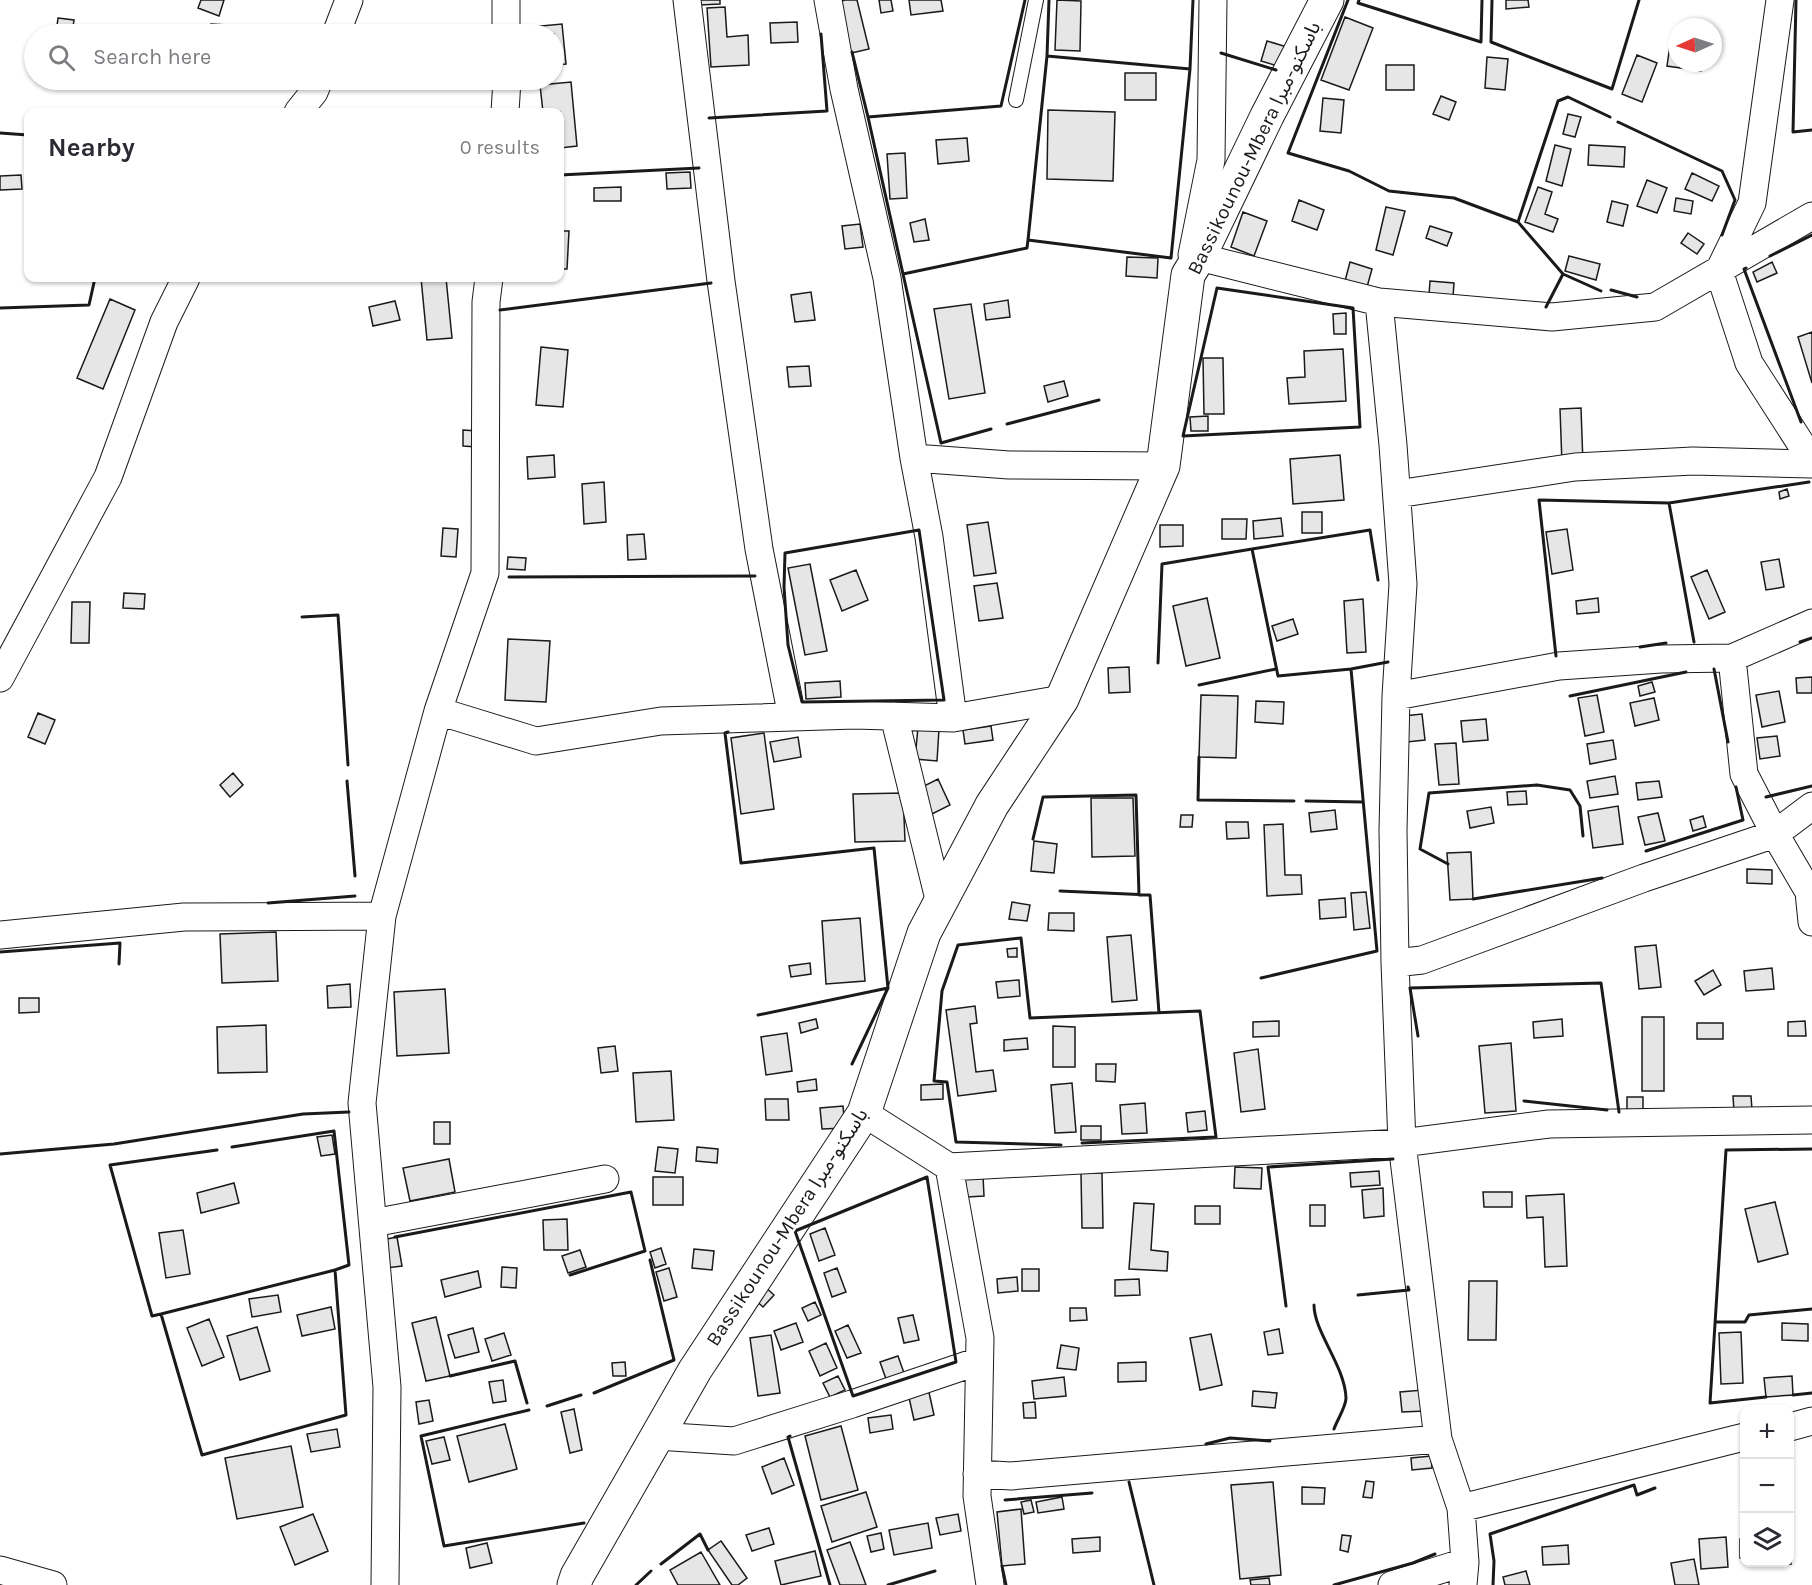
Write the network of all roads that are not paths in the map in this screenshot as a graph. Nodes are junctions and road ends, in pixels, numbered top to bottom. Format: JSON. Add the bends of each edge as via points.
{"nodes":[{"id":1,"x":349,"y":0,"type":"edge"},
{"id":2,"x":506,"y":0,"type":"edge"},
{"id":3,"x":687,"y":0,"type":"edge"},
{"id":4,"x":828,"y":0,"type":"edge"},
{"id":5,"x":1036,"y":0,"type":"edge"},
{"id":6,"x":1213,"y":0,"type":"edge"},
{"id":7,"x":1327,"y":0,"type":"edge"},
{"id":8,"x":1780,"y":0,"type":"edge"},
{"id":9,"x":340,"y":24,"type":"edge"},
{"id":10,"x":506,"y":24,"type":"edge"},
{"id":11,"x":315,"y":90,"type":"edge"},
{"id":12,"x":506,"y":90,"type":"edge"},
{"id":13,"x":1016,"y":100,"type":"dead end"},
{"id":14,"x":301,"y":108,"type":"edge"},
{"id":15,"x":505,"y":108,"type":"edge"},
{"id":16,"x":1812,"y":216,"type":"edge"},
{"id":17,"x":1194,"y":266,"type":"junction"},
{"id":18,"x":1719,"y":271,"type":"junction"},
{"id":19,"x":184,"y":282,"type":"edge"},
{"id":20,"x":488,"y":282,"type":"edge"},
{"id":21,"x":1379,"y":302,"type":"junction"},
{"id":22,"x":914,"y":458,"type":"junction"},
{"id":23,"x":1812,"y":462,"type":"edge"},
{"id":24,"x":1163,"y":466,"type":"junction"},
{"id":25,"x":1397,"y":494,"type":"junction"},
{"id":26,"x":1812,"y":623,"type":"edge"},
{"id":27,"x":1732,"y":658,"type":"junction"},
{"id":28,"x":0,"y":678,"type":"edge"},
{"id":29,"x":1396,"y":696,"type":"junction"},
{"id":30,"x":1062,"y":699,"type":"junction"},
{"id":31,"x":438,"y":711,"type":"junction"},
{"id":32,"x":894,"y":716,"type":"junction"},
{"id":33,"x":792,"y":717,"type":"junction"},
{"id":34,"x":953,"y":718,"type":"junction"},
{"id":35,"x":1812,"y":806,"type":"edge"},
{"id":36,"x":1774,"y":834,"type":"junction"},
{"id":37,"x":940,"y":903,"type":"junction"},
{"id":38,"x":382,"y":916,"type":"junction"},
{"id":39,"x":1812,"y":922,"type":"edge"},
{"id":40,"x":0,"y":935,"type":"edge"},
{"id":41,"x":1395,"y":963,"type":"junction"},
{"id":42,"x":864,"y":1113,"type":"junction"},
{"id":43,"x":1812,"y":1120,"type":"edge"},
{"id":44,"x":1402,"y":1143,"type":"junction"},
{"id":45,"x":949,"y":1167,"type":"junction"},
{"id":46,"x":605,"y":1179,"type":"dead end"},
{"id":47,"x":373,"y":1223,"type":"junction"},
{"id":48,"x":979,"y":1361,"type":"junction"},
{"id":49,"x":1812,"y":1421,"type":"edge"},
{"id":50,"x":1794,"y":1426,"type":"edge"},
{"id":51,"x":657,"y":1436,"type":"junction"},
{"id":52,"x":1438,"y":1438,"type":"junction"},
{"id":53,"x":1740,"y":1438,"type":"edge"},
{"id":54,"x":977,"y":1474,"type":"junction"},
{"id":55,"x":1461,"y":1508,"type":"junction"},
{"id":56,"x":0,"y":1570,"type":"edge"},
{"id":57,"x":1464,"y":1574,"type":"edge"},
{"id":58,"x":53,"y":1585,"type":"edge"},
{"id":59,"x":385,"y":1585,"type":"edge"},
{"id":60,"x":574,"y":1585,"type":"edge"},
{"id":61,"x":990,"y":1585,"type":"edge"},
{"id":62,"x":1392,"y":1585,"type":"edge"}],
"edges":[{"from":1,"to":9,"type":"street"},
{"from":2,"to":10,"type":"street"},
{"from":3,"to":33,"type":"street","via":[[721,281],[758,538]]},
{"from":4,"to":22,"type":"street","via":[[887,278]]},
{"from":5,"to":13,"type":"lane"},
{"from":6,"to":17,"type":"street","via":[[1211,160]]},
{"from":7,"to":17,"type":"street","name":"Bassikounou-Mbera باسكنو-مبرا"},
{"from":8,"to":18,"type":"street","via":[[1752,203]]},
{"from":11,"to":14,"type":"street"},
{"from":12,"to":15,"type":"street"},
{"from":16,"to":18,"type":"street"},
{"from":17,"to":21,"type":"street"},
{"from":17,"to":24,"type":"street","name":"Bassikounou-Mbera باسكنو-مبرا"},
{"from":18,"to":21,"type":"street","via":[[1655,307],[1552,317]]},
{"from":18,"to":23,"type":"street","via":[[1749,363]]},
{"from":19,"to":28,"type":"street","via":[[164,322],[108,477]]},
{"from":20,"to":31,"type":"street","via":[[485,573]]},
{"from":21,"to":25,"type":"street"},
{"from":22,"to":24,"type":"street","via":[[1009,465]]},
{"from":22,"to":34,"type":"street","via":[[929,537]]},
{"from":23,"to":25,"type":"street","via":[[1692,461],[1575,467]]},
{"from":24,"to":30,"type":"street","name":"Bassikounou-Mbera باسكنو-مبرا"},
{"from":25,"to":29,"type":"street","via":[[1403,584]]},
{"from":26,"to":27,"type":"street"},
{"from":27,"to":29,"type":"street","via":[[1559,666]]},
{"from":27,"to":36,"type":"street","via":[[1744,774]]},
{"from":29,"to":41,"type":"street"},
{"from":30,"to":34,"type":"street"},
{"from":30,"to":37,"type":"street","name":"Bassikounou-Mbera باسكنو-مبرا","via":[[992,805]]},
{"from":31,"to":33,"type":"street","via":[[536,741],[661,721]]},
{"from":31,"to":38,"type":"street"},
{"from":32,"to":33,"type":"street"},
{"from":32,"to":34,"type":"street"},
{"from":32,"to":37,"type":"street"},
{"from":35,"to":36,"type":"street"},
{"from":36,"to":39,"type":"street","via":[[1809,892]]},
{"from":36,"to":41,"type":"street","via":[[1422,960]]},
{"from":37,"to":42,"type":"street","name":"Bassikounou-Mbera باسكنو-مبرا","via":[[924,933]]},
{"from":38,"to":40,"type":"street","via":[[184,917]]},
{"from":38,"to":47,"type":"street","via":[[362,1103]]},
{"from":41,"to":44,"type":"street"},
{"from":42,"to":45,"type":"street"},
{"from":42,"to":51,"type":"street","name":"Bassikounou-Mbera باسكنو-مبرا","via":[[695,1370]]},
{"from":43,"to":44,"type":"street","via":[[1549,1124]]},
{"from":44,"to":45,"type":"street"},
{"from":44,"to":52,"type":"street"},
{"from":45,"to":48,"type":"street","via":[[980,1338]]},
{"from":46,"to":47,"type":"street"},
{"from":47,"to":59,"type":"street","via":[[387,1387]]},
{"from":48,"to":51,"type":"street","via":[[734,1441]]},
{"from":48,"to":54,"type":"street"},
{"from":49,"to":50,"type":"street"},
{"from":51,"to":60,"type":"street","name":"Bassikounou-Mbera باسكنو-مبرا"},
{"from":52,"to":54,"type":"street","via":[[1011,1476]]},
{"from":52,"to":55,"type":"street"},
{"from":53,"to":55,"type":"street"},
{"from":54,"to":61,"type":"street"},
{"from":55,"to":57,"type":"street"},
{"from":56,"to":58,"type":"street"},
{"from":57,"to":62,"type":"street"}]}
